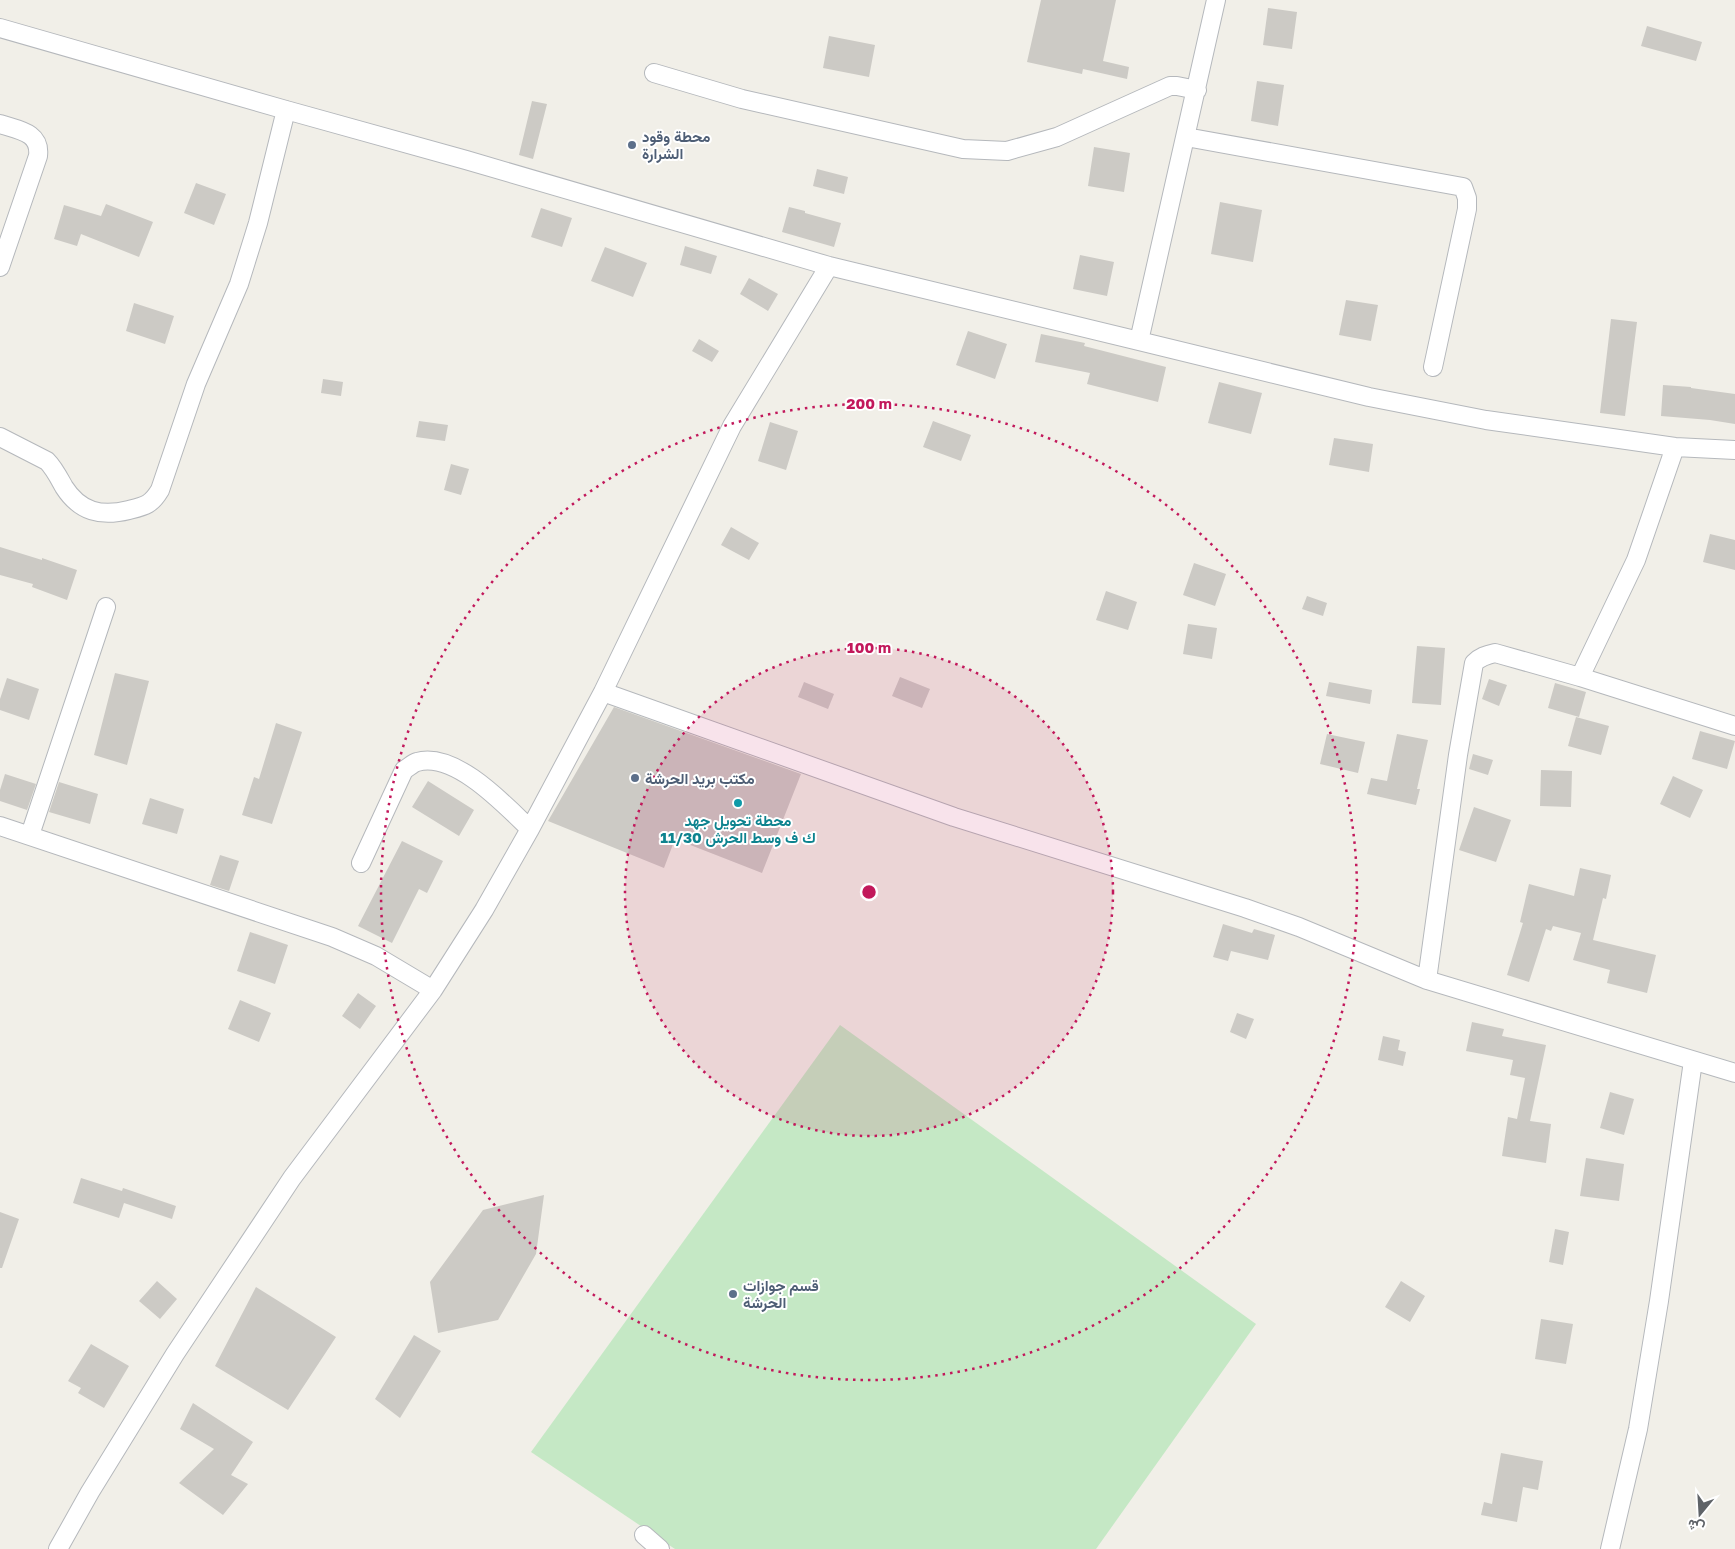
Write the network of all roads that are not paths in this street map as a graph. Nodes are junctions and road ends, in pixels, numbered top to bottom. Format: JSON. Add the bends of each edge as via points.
{"nodes":[{"id":1,"x":1216,"y":0,"type":"edge"},
{"id":2,"x":0,"y":28,"type":"edge"},
{"id":3,"x":654,"y":72,"type":"dead end"},
{"id":4,"x":1197,"y":90,"type":"junction"},
{"id":5,"x":286,"y":110,"type":"junction"},
{"id":6,"x":0,"y":124,"type":"edge"},
{"id":7,"x":1186,"y":137,"type":"junction"},
{"id":8,"x":0,"y":266,"type":"edge"},
{"id":9,"x":829,"y":266,"type":"junction"},
{"id":10,"x":1139,"y":341,"type":"junction"},
{"id":11,"x":1433,"y":367,"type":"dead end"},
{"id":12,"x":0,"y":437,"type":"edge"},
{"id":13,"x":1676,"y":447,"type":"junction"},
{"id":14,"x":1735,"y":450,"type":"edge"},
{"id":15,"x":106,"y":607,"type":"dead end"},
{"id":16,"x":1580,"y":677,"type":"junction"},
{"id":17,"x":603,"y":692,"type":"junction"},
{"id":18,"x":1735,"y":726,"type":"edge"},
{"id":19,"x":0,"y":826,"type":"edge"},
{"id":20,"x":530,"y":829,"type":"junction"},
{"id":21,"x":30,"y":835,"type":"junction"},
{"id":22,"x":360,"y":863,"type":"dead end"},
{"id":23,"x":1427,"y":980,"type":"junction"},
{"id":24,"x":433,"y":990,"type":"junction"},
{"id":25,"x":1693,"y":1061,"type":"junction"},
{"id":26,"x":1735,"y":1074,"type":"edge"},
{"id":27,"x":644,"y":1535,"type":"dead end"},
{"id":28,"x":58,"y":1549,"type":"edge"},
{"id":29,"x":660,"y":1549,"type":"edge"},
{"id":30,"x":1610,"y":1549,"type":"edge"}],
"edges":[{"from":1,"to":4,"type":"street"},
{"from":2,"to":5,"type":"street"},
{"from":3,"to":4,"type":"street","via":[[742,99],[935,143],[963,149],[1007,151],[1058,137],[1170,86]]},
{"from":4,"to":7,"type":"street"},
{"from":5,"to":9,"type":"street"},
{"from":5,"to":12,"type":"street","via":[[239,284],[196,384],[160,490],[153,501],[116,513],[100,514],[89,510],[66,490],[47,461]]},
{"from":6,"to":8,"type":"street","via":[[28,134],[40,147]]},
{"from":7,"to":10,"type":"street"},
{"from":7,"to":11,"type":"street","via":[[1463,187],[1467,209]]},
{"from":9,"to":10,"type":"street"},
{"from":9,"to":17,"type":"street","via":[[732,426]]},
{"from":10,"to":13,"type":"street","via":[[1457,415]]},
{"from":13,"to":14,"type":"street"},
{"from":13,"to":16,"type":"street","via":[[1636,560]]},
{"from":15,"to":21,"type":"street"},
{"from":16,"to":18,"type":"street"},
{"from":16,"to":23,"type":"street","via":[[1495,653],[1486,654],[1474,663]]},
{"from":17,"to":20,"type":"street"},
{"from":17,"to":23,"type":"street","via":[[954,817],[1245,908]]},
{"from":19,"to":21,"type":"street"},
{"from":20,"to":22,"type":"street","via":[[465,772],[431,760],[416,762],[404,770]]},
{"from":20,"to":24,"type":"street"},
{"from":21,"to":24,"type":"street","via":[[332,937],[376,956]]},
{"from":23,"to":25,"type":"street"},
{"from":24,"to":28,"type":"street","via":[[292,1178],[175,1354]]},
{"from":25,"to":26,"type":"street"},
{"from":25,"to":30,"type":"street","via":[[1638,1429]]},
{"from":27,"to":29,"type":"street"}]}
